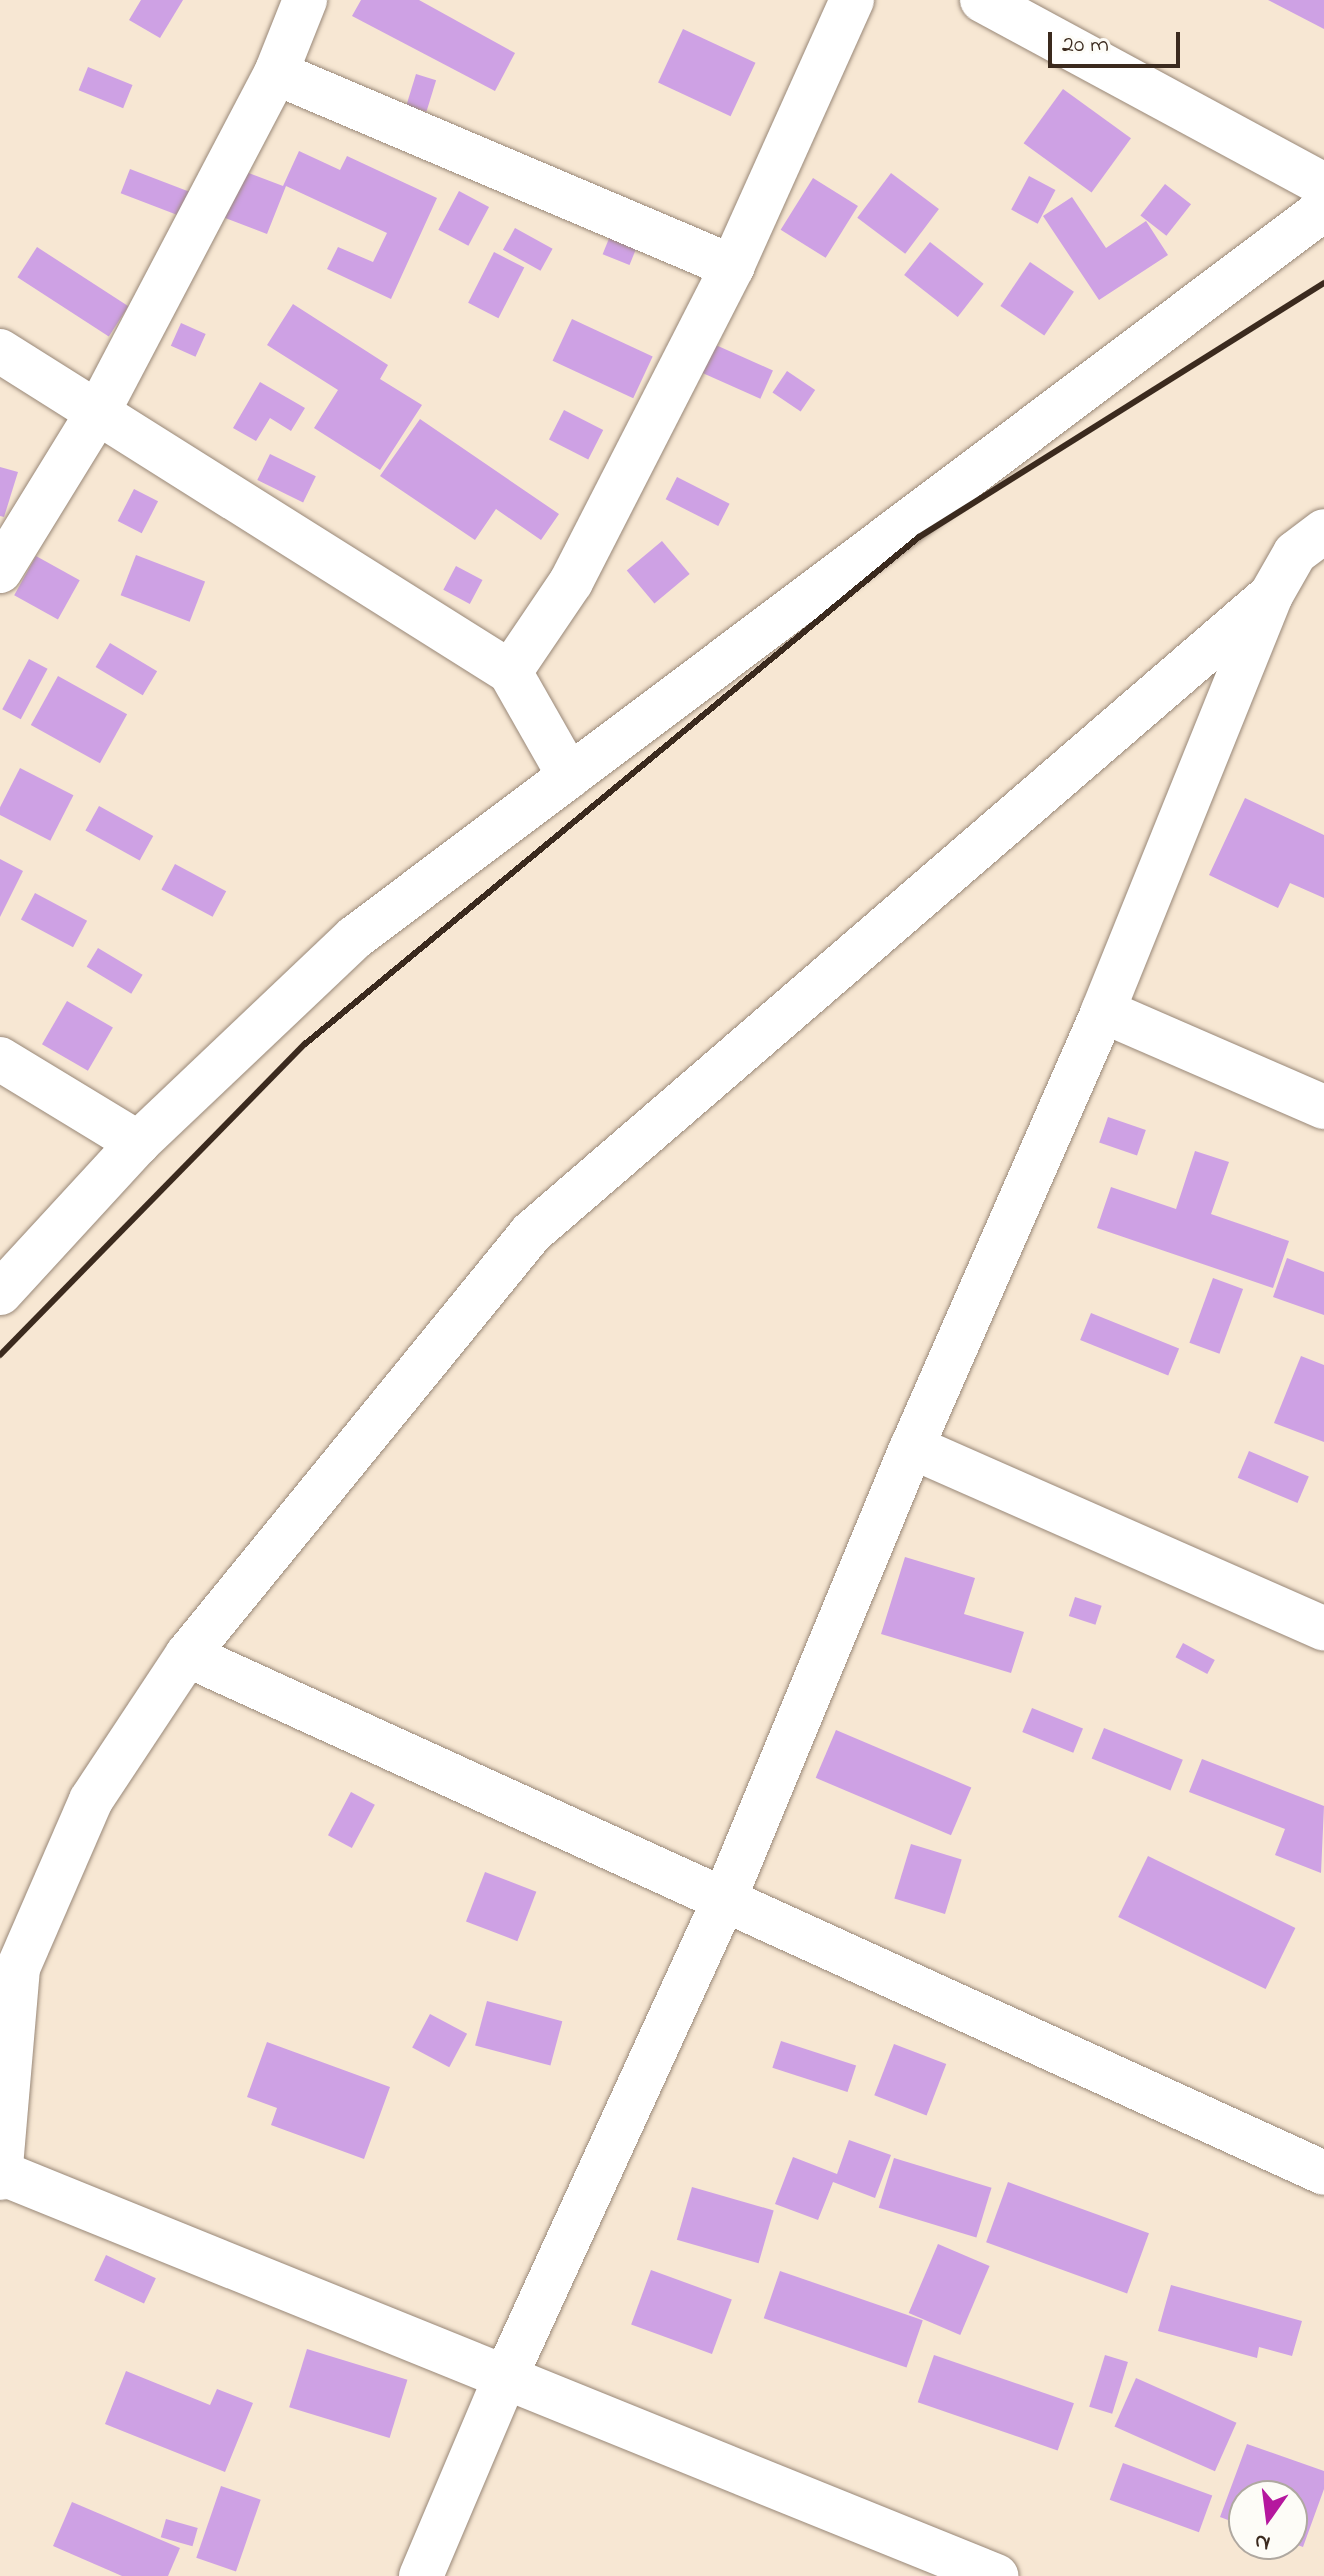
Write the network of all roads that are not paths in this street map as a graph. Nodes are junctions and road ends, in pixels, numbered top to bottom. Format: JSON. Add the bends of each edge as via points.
{"nodes":[{"id":1,"x":305,"y":0,"type":"edge"},
{"id":2,"x":852,"y":0,"type":"edge"},
{"id":3,"x":982,"y":0,"type":"edge"},
{"id":4,"x":276,"y":73,"type":"junction"},
{"id":5,"x":1324,"y":185,"type":"edge"},
{"id":6,"x":1324,"y":209,"type":"edge"},
{"id":7,"x":732,"y":267,"type":"junction"},
{"id":8,"x":0,"y":351,"type":"edge"},
{"id":9,"x":99,"y":410,"type":"junction"},
{"id":10,"x":1314,"y":549,"type":"edge"},
{"id":11,"x":0,"y":571,"type":"edge"},
{"id":12,"x":1271,"y":595,"type":"junction"},
{"id":13,"x":510,"y":672,"type":"junction"},
{"id":14,"x":569,"y":776,"type":"junction"},
{"id":15,"x":1103,"y":1011,"type":"junction"},
{"id":16,"x":0,"y":1059,"type":"edge"},
{"id":17,"x":1324,"y":1107,"type":"edge"},
{"id":18,"x":138,"y":1143,"type":"junction"},
{"id":19,"x":0,"y":1293,"type":"edge"},
{"id":20,"x":912,"y":1447,"type":"junction"},
{"id":21,"x":1324,"y":1629,"type":"edge"},
{"id":22,"x":187,"y":1655,"type":"junction"},
{"id":23,"x":724,"y":1900,"type":"junction"},
{"id":24,"x":1324,"y":2173,"type":"edge"},
{"id":25,"x":1,"y":2175,"type":"edge"},
{"id":26,"x":505,"y":2378,"type":"junction"},
{"id":27,"x":914,"y":2561,"type":"edge"},
{"id":28,"x":421,"y":2576,"type":"edge"},
{"id":29,"x":996,"y":2576,"type":"edge"}],
"edges":[{"from":1,"to":4,"type":"street"},
{"from":2,"to":7,"type":"street"},
{"from":3,"to":5,"type":"street"},
{"from":4,"to":7,"type":"street"},
{"from":4,"to":9,"type":"street"},
{"from":6,"to":14,"type":"street"},
{"from":7,"to":13,"type":"street","via":[[571,582]]},
{"from":8,"to":9,"type":"street"},
{"from":9,"to":11,"type":"street"},
{"from":9,"to":13,"type":"street"},
{"from":10,"to":12,"type":"street"},
{"from":12,"to":15,"type":"street"},
{"from":12,"to":22,"type":"street","via":[[531,1233]]},
{"from":13,"to":14,"type":"street"},
{"from":14,"to":18,"type":"street","via":[[354,938]]},
{"from":15,"to":17,"type":"street"},
{"from":15,"to":20,"type":"street"},
{"from":16,"to":18,"type":"street"},
{"from":18,"to":19,"type":"street"},
{"from":20,"to":21,"type":"street"},
{"from":20,"to":23,"type":"street"},
{"from":22,"to":23,"type":"street"},
{"from":22,"to":25,"type":"street","via":[[91,1800],[18,1968]]},
{"from":23,"to":24,"type":"street"},
{"from":23,"to":26,"type":"street"},
{"from":25,"to":26,"type":"street"},
{"from":26,"to":27,"type":"street"},
{"from":26,"to":28,"type":"street"},
{"from":27,"to":29,"type":"street"}]}
